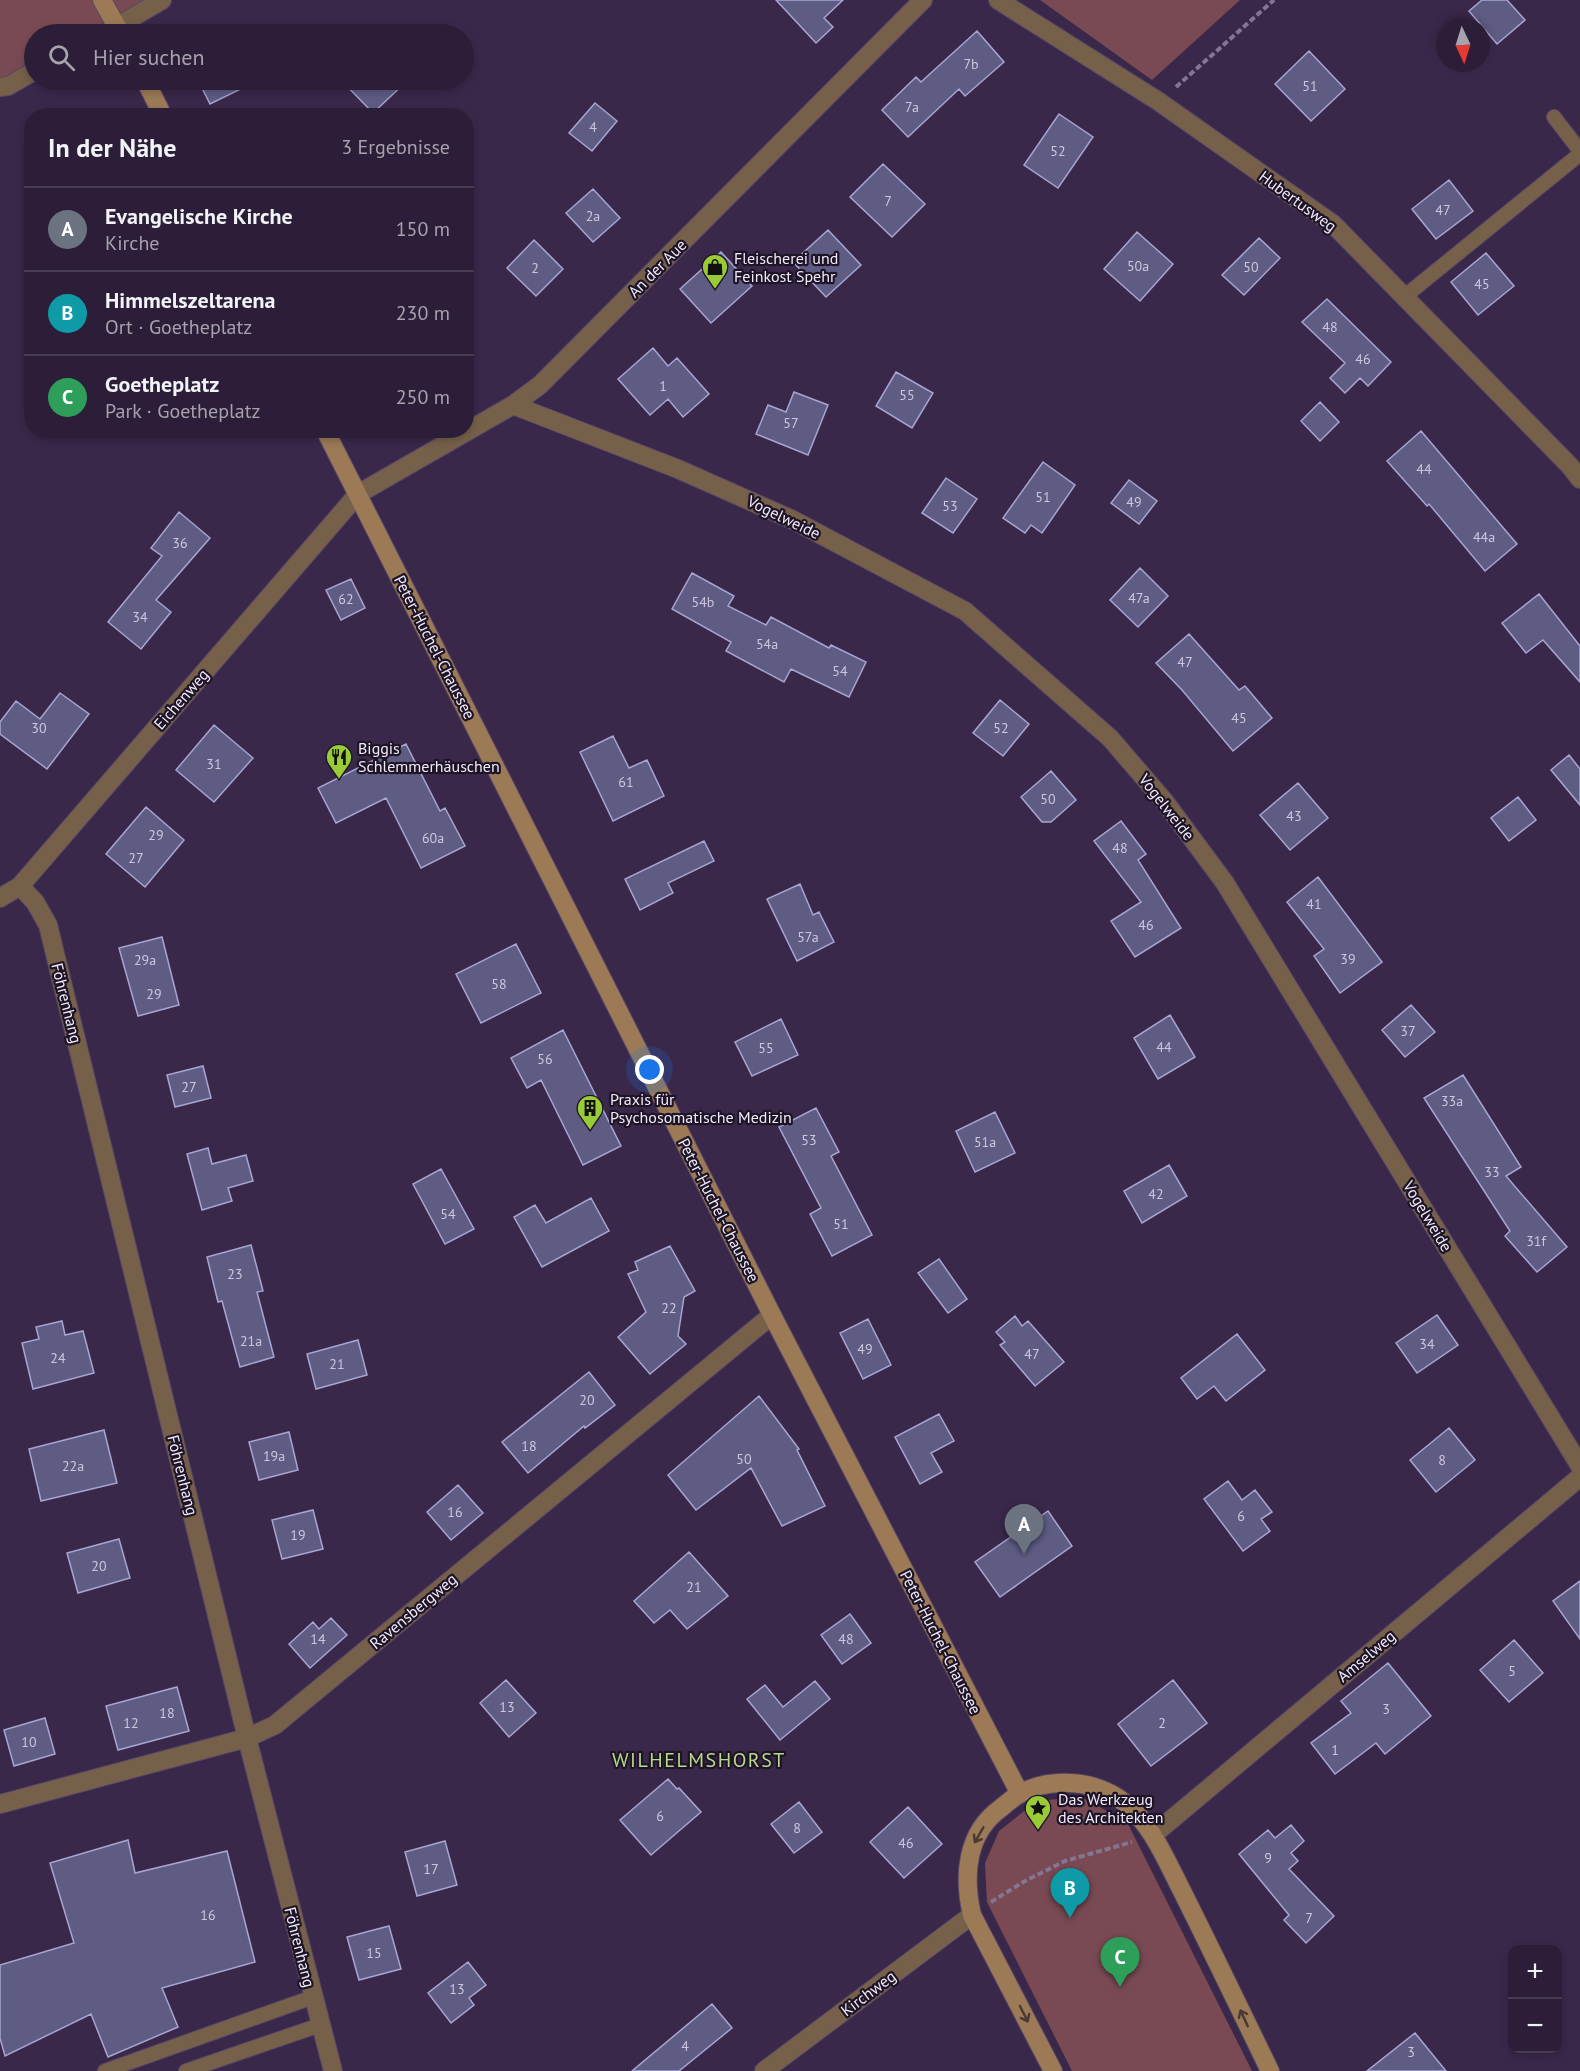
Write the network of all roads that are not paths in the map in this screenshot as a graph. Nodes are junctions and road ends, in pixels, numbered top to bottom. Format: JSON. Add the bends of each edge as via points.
{"nodes":[{"id":1,"x":102,"y":0,"type":"edge"},
{"id":2,"x":162,"y":0,"type":"edge"},
{"id":3,"x":923,"y":0,"type":"edge"},
{"id":4,"x":998,"y":0,"type":"edge"},
{"id":5,"x":111,"y":24,"type":"edge"},
{"id":6,"x":126,"y":24,"type":"edge"},
{"id":7,"x":24,"y":77,"type":"edge"},
{"id":8,"x":0,"y":87,"type":"edge"},
{"id":9,"x":150,"y":90,"type":"edge"},
{"id":10,"x":160,"y":108,"type":"edge"},
{"id":11,"x":1554,"y":117,"type":"dead end"},
{"id":12,"x":1580,"y":153,"type":"edge"},
{"id":13,"x":1404,"y":297,"type":"junction"},
{"id":14,"x":513,"y":405,"type":"junction"},
{"id":15,"x":474,"y":427,"type":"edge"},
{"id":16,"x":330,"y":438,"type":"edge"},
{"id":17,"x":456,"y":438,"type":"edge"},
{"id":18,"x":1580,"y":479,"type":"edge"},
{"id":19,"x":358,"y":494,"type":"junction"},
{"id":20,"x":21,"y":886,"type":"junction"},
{"id":21,"x":0,"y":898,"type":"edge"},
{"id":22,"x":772,"y":1315,"type":"junction"},
{"id":23,"x":1580,"y":1466,"type":"edge"},
{"id":24,"x":1580,"y":1477,"type":"edge"},
{"id":25,"x":248,"y":1738,"type":"junction"},
{"id":26,"x":1020,"y":1794,"type":"junction"},
{"id":27,"x":0,"y":1804,"type":"edge"},
{"id":28,"x":1153,"y":1835,"type":"junction"},
{"id":29,"x":972,"y":1915,"type":"junction"},
{"id":30,"x":313,"y":1997,"type":"junction"},
{"id":31,"x":320,"y":2025,"type":"junction"},
{"id":32,"x":105,"y":2071,"type":"edge"},
{"id":33,"x":186,"y":2071,"type":"edge"},
{"id":34,"x":333,"y":2071,"type":"edge"},
{"id":35,"x":764,"y":2071,"type":"edge"},
{"id":36,"x":1053,"y":2071,"type":"edge"},
{"id":37,"x":1270,"y":2071,"type":"edge"}],
"edges":[{"from":1,"to":5,"type":"street"},
{"from":2,"to":6,"type":"street"},
{"from":3,"to":14,"type":"street","name":"An der Aue","via":[[540,385]]},
{"from":4,"to":13,"type":"street","name":"Hubertusweg","via":[[1158,101],[1333,224]]},
{"from":7,"to":8,"type":"street"},
{"from":9,"to":10,"type":"street"},
{"from":11,"to":12,"type":"lane"},
{"from":12,"to":13,"type":"lane"},
{"from":13,"to":18,"type":"street","name":"Hubertusweg"},
{"from":14,"to":15,"type":"street","name":"An der Aue"},
{"from":14,"to":23,"type":"street","name":"Vogelweide","via":[[678,469],[793,520],[965,611],[1110,738],[1165,802],[1225,883]]},
{"from":16,"to":19,"type":"street","name":"Peter-Huchel-Chaussee"},
{"from":17,"to":19,"type":"street","name":"An der Aue"},
{"from":19,"to":20,"type":"street","name":"Eichenweg"},
{"from":19,"to":22,"type":"street","name":"Peter-Huchel-Chaussee"},
{"from":20,"to":21,"type":"street","name":"Eichenweg"},
{"from":20,"to":25,"type":"street","name":"Föhrenhang","via":[[48,925]]},
{"from":22,"to":25,"type":"street","name":"Ravensbergweg","via":[[275,1725]]},
{"from":22,"to":26,"type":"street","name":"Peter-Huchel-Chaussee"},
{"from":24,"to":28,"type":"street","name":"Amselweg"},
{"from":25,"to":27,"type":"street","name":"Ravensbergweg"},
{"from":25,"to":30,"type":"street","name":"Föhrenhang"},
{"from":26,"to":28,"type":"street","via":[[1046,1784],[1075,1783],[1103,1790],[1127,1804]]},
{"from":26,"to":29,"type":"street","one_way":true,"via":[[995,1812],[977,1836],[968,1862],[967,1890]]},
{"from":37,"to":28,"type":"street","one_way":true},
{"from":29,"to":35,"type":"street","name":"Kirchweg"},
{"from":29,"to":36,"type":"street","one_way":true},
{"from":30,"to":31,"type":"street","name":"Föhrenhang"},
{"from":30,"to":32,"type":"lane"},
{"from":31,"to":33,"type":"lane"},
{"from":31,"to":34,"type":"street","name":"Föhrenhang"}]}
